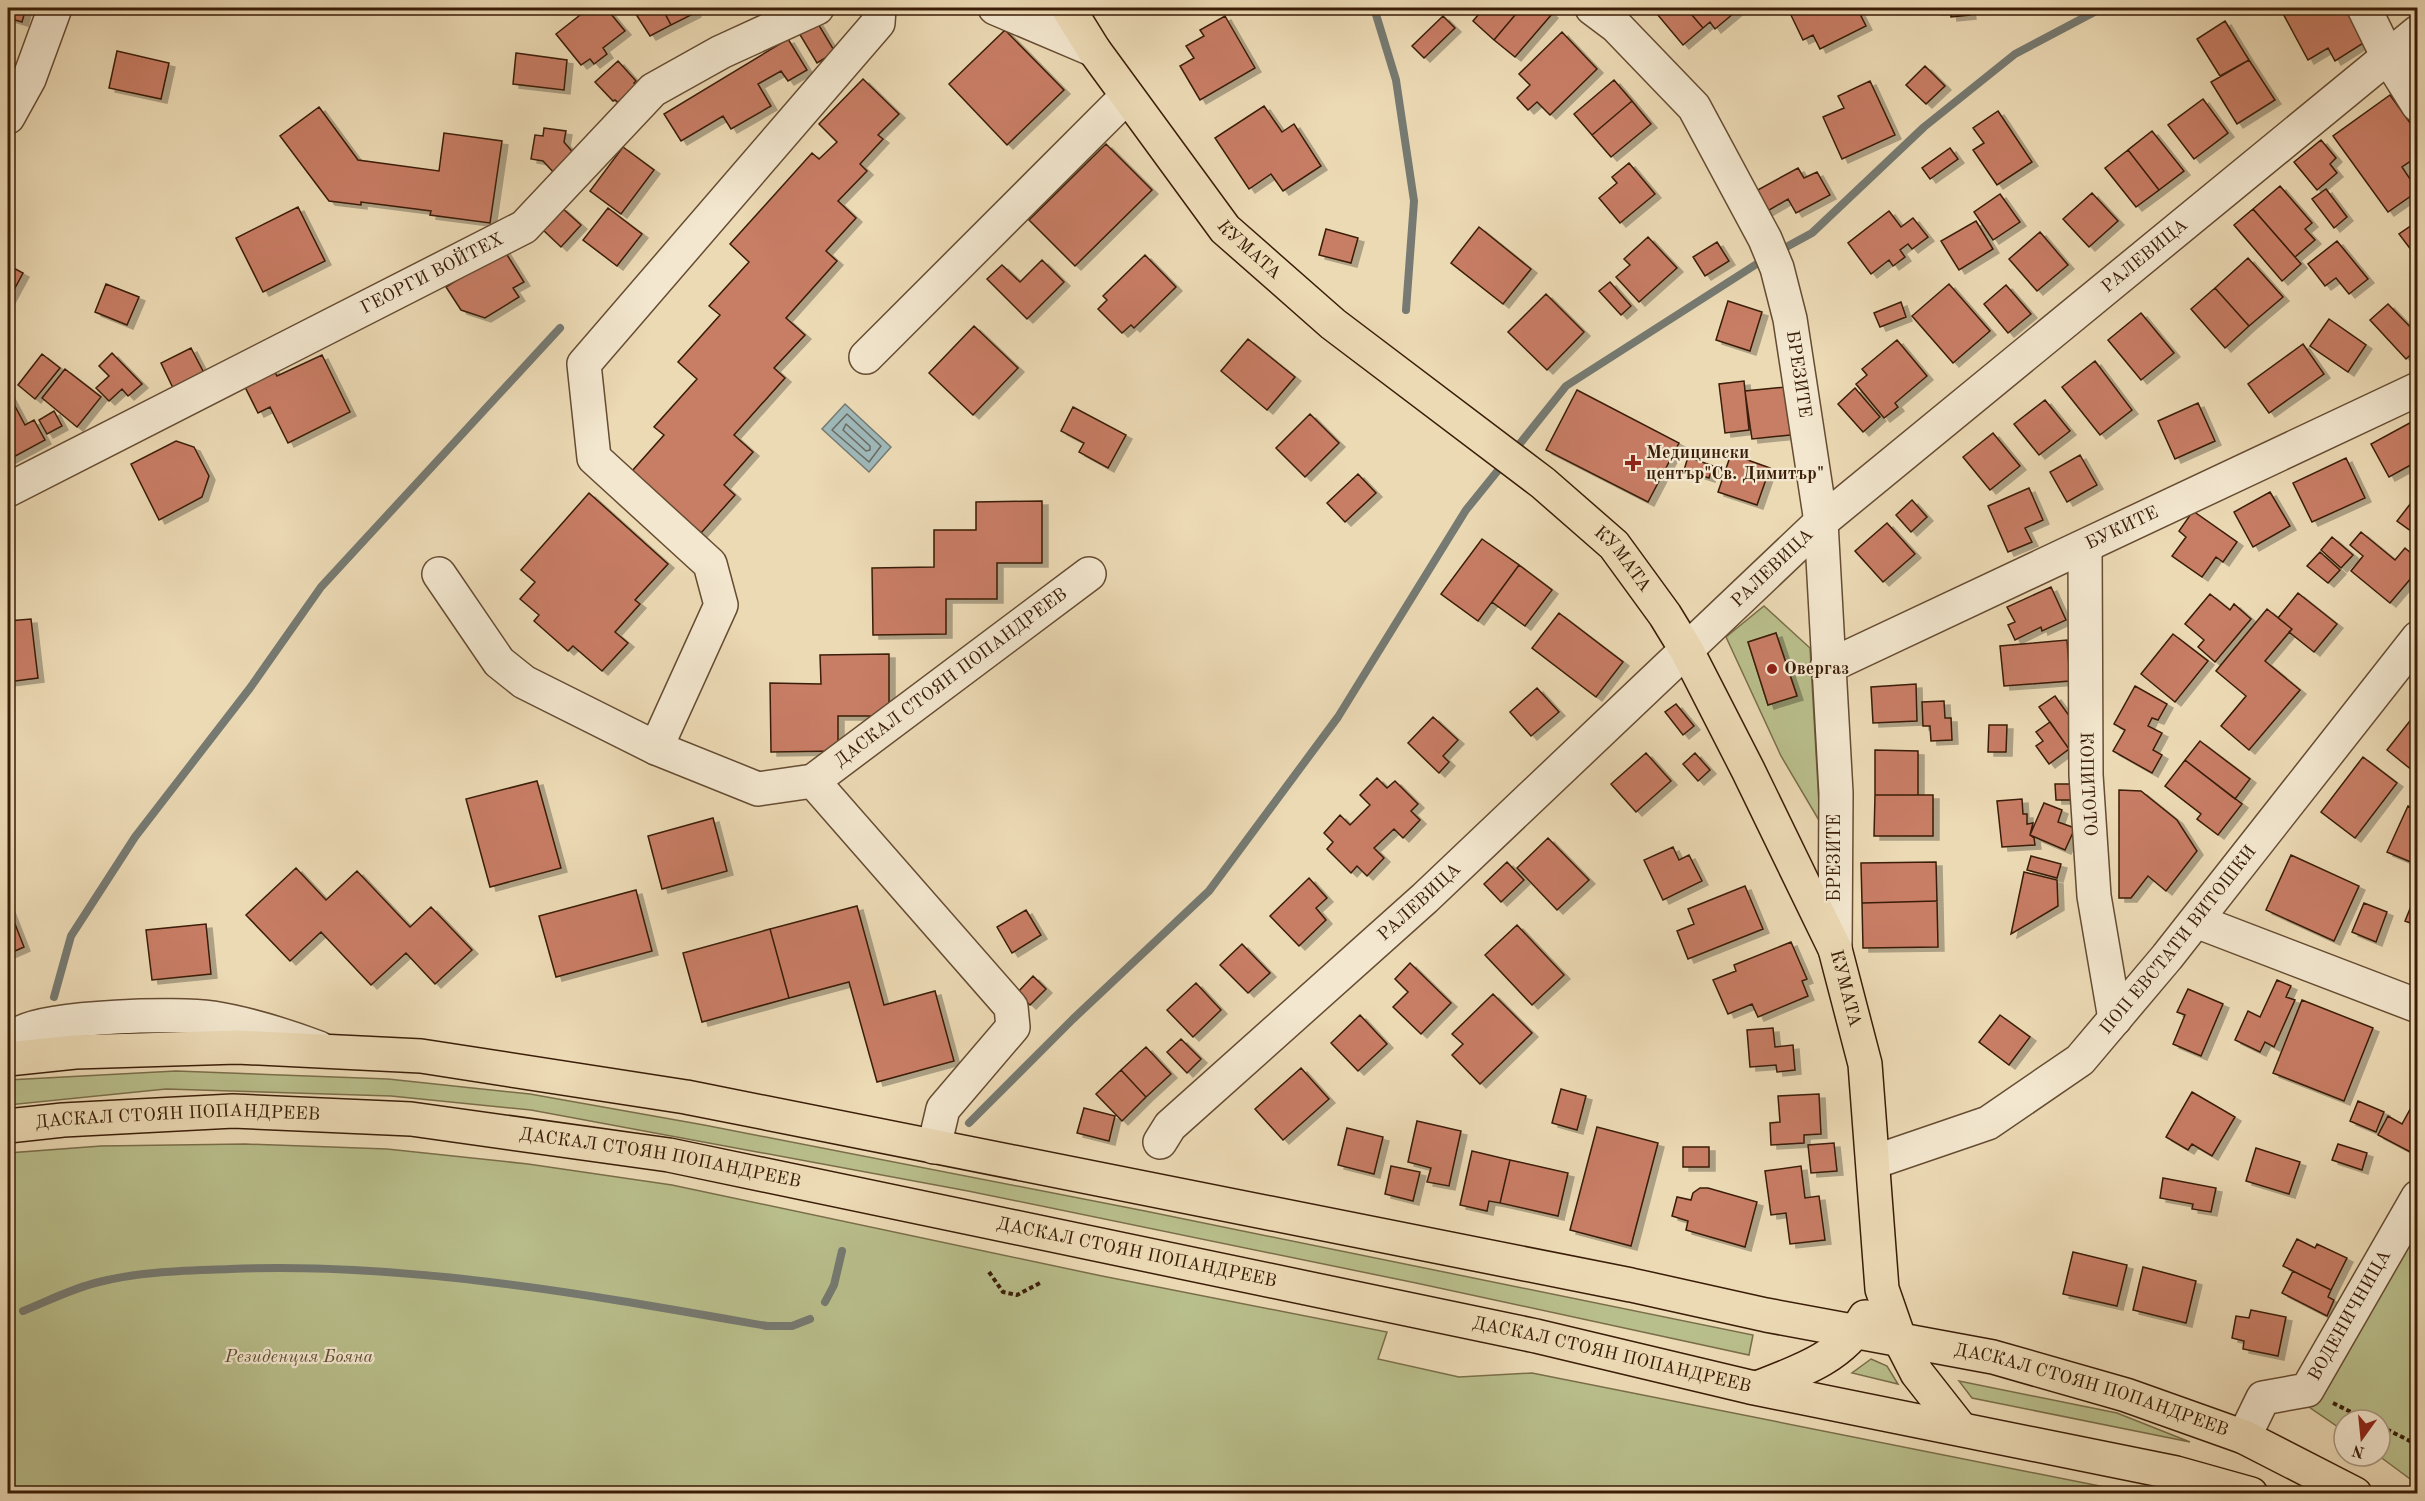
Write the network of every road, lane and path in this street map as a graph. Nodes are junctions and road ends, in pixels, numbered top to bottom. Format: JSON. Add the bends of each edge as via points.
{"nodes":[{"id":1,"x":55,"y":8,"type":"edge"},
{"id":2,"x":817,"y":8,"type":"edge"},
{"id":3,"x":879,"y":8,"type":"edge"},
{"id":4,"x":995,"y":8,"type":"edge"},
{"id":5,"x":1068,"y":8,"type":"edge"},
{"id":6,"x":1592,"y":8,"type":"edge"},
{"id":7,"x":2364,"y":8,"type":"edge"},
{"id":8,"x":2418,"y":32,"type":"edge"},
{"id":9,"x":1094,"y":50,"type":"junction"},
{"id":10,"x":2388,"y":57,"type":"junction"},
{"id":11,"x":1127,"y":96,"type":"junction"},
{"id":12,"x":2418,"y":105,"type":"edge"},
{"id":13,"x":8,"y":117,"type":"edge"},
{"id":14,"x":866,"y":357,"type":"dead end"},
{"id":15,"x":2418,"y":389,"type":"edge"},
{"id":16,"x":8,"y":490,"type":"edge"},
{"id":17,"x":1821,"y":522,"type":"junction"},
{"id":18,"x":2085,"y":547,"type":"junction"},
{"id":19,"x":439,"y":574,"type":"dead end"},
{"id":20,"x":1089,"y":574,"type":"dead end"},
{"id":21,"x":2418,"y":638,"type":"edge"},
{"id":22,"x":1687,"y":651,"type":"junction"},
{"id":23,"x":1827,"y":668,"type":"junction"},
{"id":24,"x":659,"y":741,"type":"junction"},
{"id":25,"x":813,"y":781,"type":"junction"},
{"id":26,"x":2196,"y":921,"type":"junction"},
{"id":27,"x":1835,"y":949,"type":"junction"},
{"id":28,"x":2418,"y":1006,"type":"edge"},
{"id":29,"x":2115,"y":1019,"type":"junction"},
{"id":30,"x":8,"y":1043,"type":"edge"},
{"id":31,"x":326,"y":1051,"type":"junction"},
{"id":32,"x":8,"y":1059,"type":"edge"},
{"id":33,"x":8,"y":1126,"type":"edge"},
{"id":34,"x":1160,"y":1142,"type":"dead end"},
{"id":35,"x":934,"y":1147,"type":"junction"},
{"id":36,"x":1874,"y":1162,"type":"junction"},
{"id":37,"x":2418,"y":1197,"type":"edge"},
{"id":38,"x":989,"y":1272,"type":"dead end"},
{"id":39,"x":1040,"y":1283,"type":"dead end"},
{"id":40,"x":1882,"y":1289,"type":"junction"},
{"id":41,"x":1857,"y":1331,"type":"junction"},
{"id":42,"x":1899,"y":1338,"type":"junction"},
{"id":43,"x":1757,"y":1388,"type":"junction"},
{"id":44,"x":2307,"y":1390,"type":"junction"},
{"id":45,"x":2343,"y":1408,"type":"edge"},
{"id":46,"x":1961,"y":1430,"type":"junction"},
{"id":47,"x":2392,"y":1432,"type":"edge"},
{"id":48,"x":2244,"y":1437,"type":"junction"},
{"id":49,"x":2418,"y":1445,"type":"edge"},
{"id":50,"x":2252,"y":1494,"type":"edge"},
{"id":51,"x":2355,"y":1494,"type":"edge"}],
"edges":[{"from":1,"to":13,"type":"street","via":[[29,79]]},
{"from":2,"to":16,"type":"street","name":"ГЕОРГИ ВОЙТЕХ","via":[[721,52],[653,90],[524,227]]},
{"from":3,"to":24,"type":"street","via":[[878,22],[584,364],[594,458],[710,564],[721,605]]},
{"from":4,"to":9,"type":"street"},
{"from":5,"to":9,"type":"main road","name":"КУМАТА"},
{"from":6,"to":17,"type":"street","name":"БРЕЗИТЕ","via":[[1616,26],[1694,107],[1771,254],[1791,329]]},
{"from":7,"to":10,"type":"street"},
{"from":8,"to":10,"type":"street","name":"РАЛЕВИЦА"},
{"from":9,"to":11,"type":"main road","name":"КУМАТА"},
{"from":10,"to":12,"type":"street"},
{"from":10,"to":17,"type":"street","name":"РАЛЕВИЦА"},
{"from":11,"to":14,"type":"street"},
{"from":11,"to":22,"type":"main road","name":"КУМАТА","via":[[1224,229],[1333,324],[1490,441],[1614,545]]},
{"from":15,"to":18,"type":"street","name":"БУКИТЕ"},
{"from":17,"to":22,"type":"street","name":"РАЛЕВИЦА"},
{"from":17,"to":23,"type":"street","name":"БРЕЗИТЕ"},
{"from":18,"to":23,"type":"street","name":"БУКИТЕ"},
{"from":18,"to":29,"type":"street","name":"КОПИТОТО","via":[[2086,775],[2094,896]]},
{"from":19,"to":24,"type":"street","name":"ДАСКАЛ СТОЯН ПОПАНДРЕЕВ","via":[[499,662],[524,681]]},
{"from":20,"to":25,"type":"street","name":"ДАСКАЛ СТОЯН ПОПАНДРЕЕВ"},
{"from":21,"to":26,"type":"street","name":"ПОП ЕВСТАТИ ВИТОШКИ"},
{"from":22,"to":27,"type":"main road","name":"КУМАТА"},
{"from":22,"to":34,"type":"street","name":"РАЛЕВИЦА","via":[[1425,898],[1170,1126]]},
{"from":23,"to":27,"type":"street","name":"БРЕЗИТЕ","via":[[1836,793]]},
{"from":24,"to":25,"type":"street","name":"ДАСКАЛ СТОЯН ПОПАНДРЕЕВ","via":[[759,789]]},
{"from":25,"to":35,"type":"street","via":[[1011,1007],[1014,1027],[943,1109]]},
{"from":26,"to":28,"type":"street"},
{"from":26,"to":29,"type":"street","name":"ПОП ЕВСТАТИ ВИТОШКИ"},
{"from":27,"to":36,"type":"main road","name":"КУМАТА","via":[[1865,1064]]},
{"from":29,"to":36,"type":"street","name":"ПОП ЕВСТАТИ ВИТОШКИ","via":[[2080,1059],[1988,1123]]},
{"from":30,"to":31,"type":"street","via":[[23,1032],[62,1022],[211,1018],[277,1032]]},
{"from":31,"to":32,"type":"main road","name":"ДАСКАЛ СТОЯН ПОПАНДРЕЕВ","via":[[237,1047],[75,1052]]},
{"from":31,"to":35,"type":"main road","name":"ДАСКАЛ СТОЯН ПОПАНДРЕЕВ","via":[[421,1056],[686,1097]]},
{"from":33,"to":43,"type":"main road","name":"ДАСКАЛ СТОЯН ПОПАНДРЕЕВ","via":[[257,1112],[411,1119],[669,1155],[1536,1336]]},
{"from":35,"to":41,"type":"main road","name":"ДАСКАЛ СТОЯН ПОПАНДРЕЕВ"},
{"from":36,"to":40,"type":"main road","name":"КУМАТА"},
{"from":37,"to":44,"type":"street","name":"ВОДЕНИЧНИЦА"},
{"from":38,"to":39,"type":"path","via":[[1003,1292],[1017,1295]]},
{"from":40,"to":41,"type":"main road"},
{"from":40,"to":42,"type":"main road","name":"КУМАТА"},
{"from":41,"to":42,"type":"main road","name":"ДАСКАЛ СТОЯН ПОПАНДРЕЕВ"},
{"from":41,"to":43,"type":"main road","via":[[1827,1358]]},
{"from":42,"to":46,"type":"main road","name":"КУМАТА","via":[[1917,1373]]},
{"from":42,"to":48,"type":"main road","name":"ДАСКАЛ СТОЯН ПОПАНДРЕЕВ","via":[[1993,1357],[2126,1395]]},
{"from":43,"to":46,"type":"main road","name":"ДАСКАЛ СТОЯН ПОПАНДРЕЕВ"},
{"from":44,"to":45,"type":"path"},
{"from":44,"to":48,"type":"street","name":"ВОДЕНИЧНИЦА","via":[[2263,1398]]},
{"from":46,"to":50,"type":"main road","name":"ДАСКАЛ СТОЯН ПОПАНДРЕЕВ","via":[[2176,1473]]},
{"from":47,"to":49,"type":"path"},
{"from":48,"to":51,"type":"main road","name":"ДАСКАЛ СТОЯН ПОПАНДРЕЕВ"}]}
